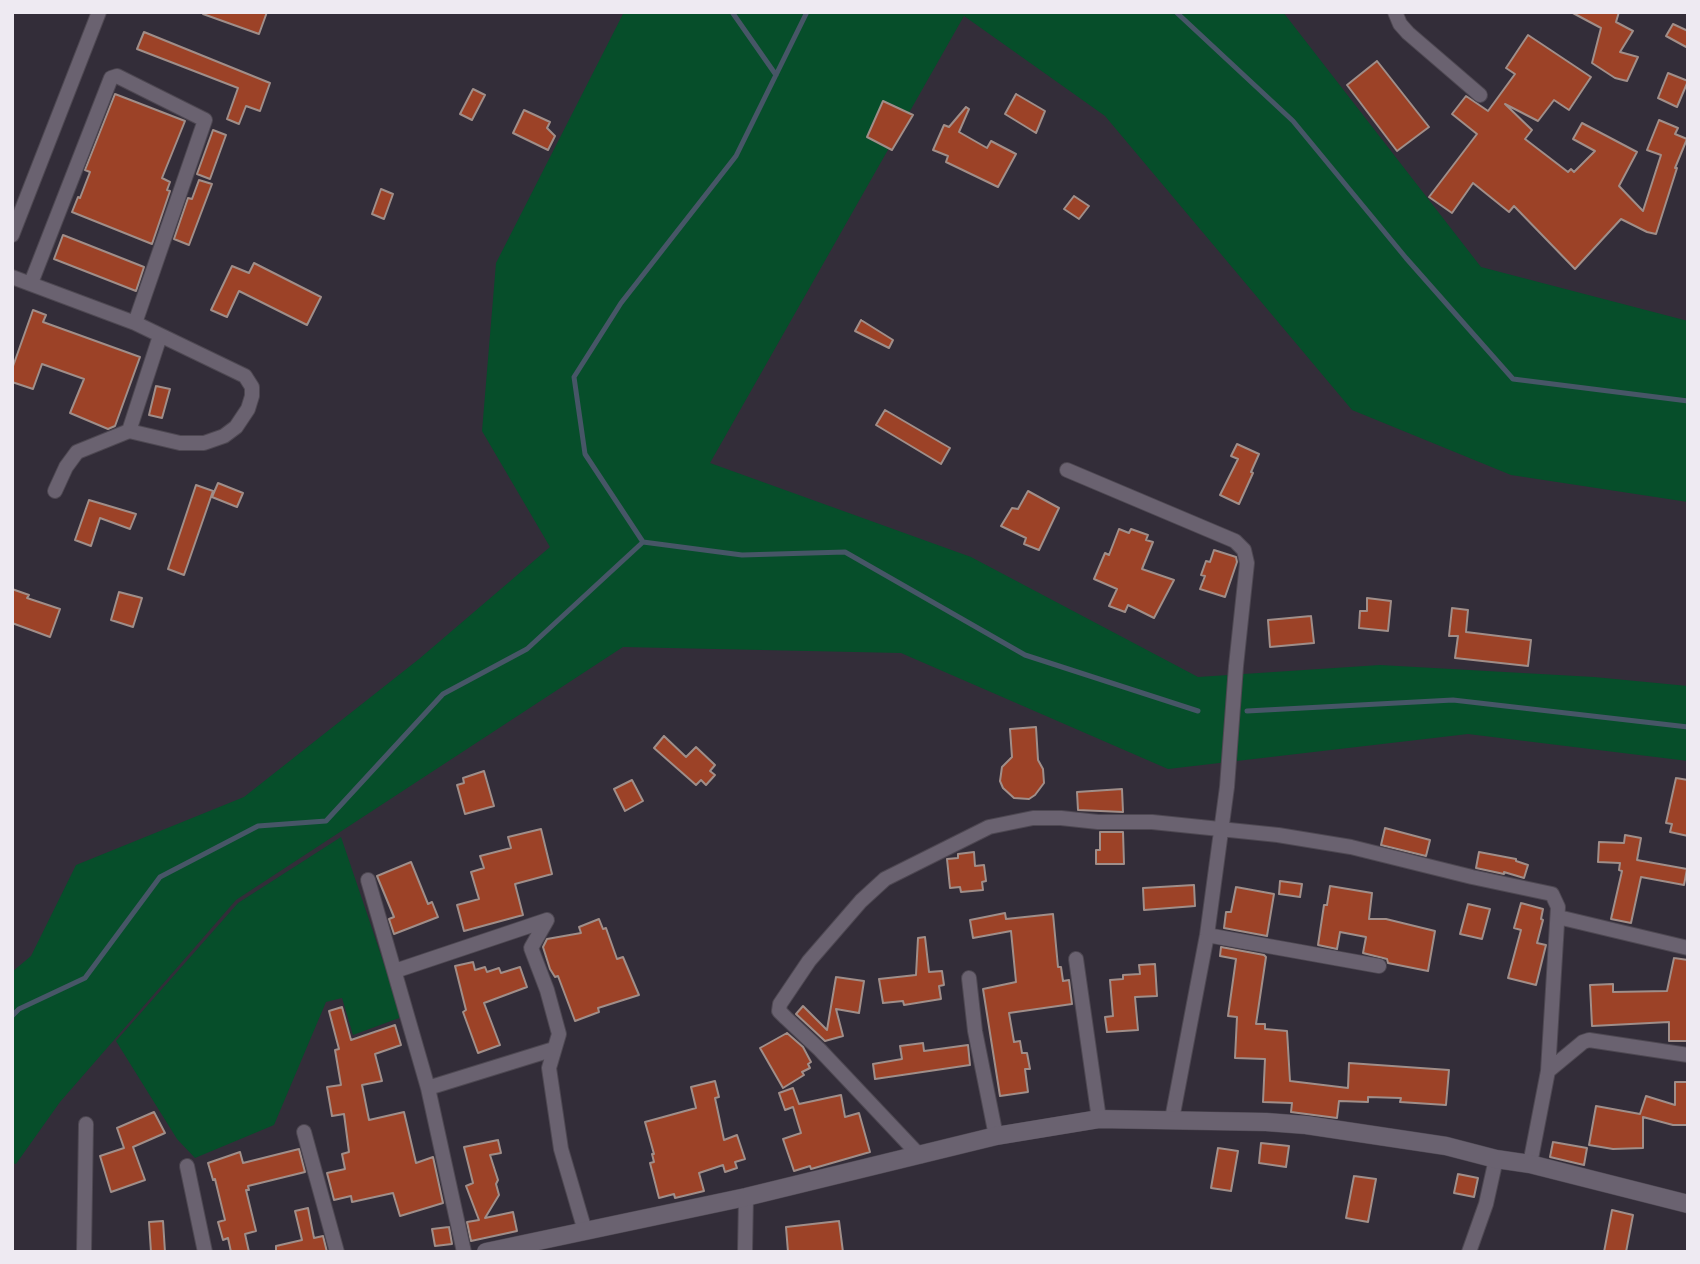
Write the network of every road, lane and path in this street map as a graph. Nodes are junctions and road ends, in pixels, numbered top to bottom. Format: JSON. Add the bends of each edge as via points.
{"nodes":[{"id":1,"x":99,"y":12,"type":"edge"},
{"id":2,"x":1395,"y":12,"type":"edge"},
{"id":3,"x":1480,"y":94,"type":"dead end"},
{"id":4,"x":12,"y":235,"type":"edge"},
{"id":5,"x":12,"y":277,"type":"edge"},
{"id":6,"x":31,"y":283,"type":"junction"},
{"id":7,"x":135,"y":323,"type":"junction"},
{"id":8,"x":160,"y":336,"type":"junction"},
{"id":9,"x":129,"y":431,"type":"junction"},
{"id":10,"x":1067,"y":470,"type":"dead end"},
{"id":11,"x":55,"y":491,"type":"dead end"},
{"id":12,"x":1221,"y":828,"type":"junction"},
{"id":13,"x":368,"y":880,"type":"dead end"},
{"id":14,"x":1558,"y":917,"type":"junction"},
{"id":15,"x":1207,"y":935,"type":"junction"},
{"id":16,"x":1688,"y":948,"type":"edge"},
{"id":17,"x":1076,"y":959,"type":"dead end"},
{"id":18,"x":1379,"y":966,"type":"dead end"},
{"id":19,"x":395,"y":971,"type":"junction"},
{"id":20,"x":969,"y":978,"type":"dead end"},
{"id":21,"x":554,"y":1049,"type":"junction"},
{"id":22,"x":1688,"y":1055,"type":"edge"},
{"id":23,"x":1548,"y":1071,"type":"junction"},
{"id":24,"x":428,"y":1088,"type":"junction"},
{"id":25,"x":1099,"y":1119,"type":"junction"},
{"id":26,"x":1172,"y":1119,"type":"junction"},
{"id":27,"x":86,"y":1124,"type":"dead end"},
{"id":28,"x":304,"y":1132,"type":"dead end"},
{"id":29,"x":996,"y":1136,"type":"junction"},
{"id":30,"x":920,"y":1156,"type":"junction"},
{"id":31,"x":1496,"y":1159,"type":"junction"},
{"id":32,"x":1530,"y":1164,"type":"junction"},
{"id":33,"x":187,"y":1166,"type":"dead end"},
{"id":34,"x":746,"y":1197,"type":"junction"},
{"id":35,"x":1688,"y":1204,"type":"edge"},
{"id":36,"x":584,"y":1231,"type":"junction"},
{"id":37,"x":84,"y":1252,"type":"edge"},
{"id":38,"x":205,"y":1252,"type":"edge"},
{"id":39,"x":338,"y":1252,"type":"edge"},
{"id":40,"x":464,"y":1252,"type":"edge"},
{"id":41,"x":486,"y":1252,"type":"edge"},
{"id":42,"x":745,"y":1252,"type":"edge"},
{"id":43,"x":1469,"y":1252,"type":"edge"}],
"edges":[{"from":1,"to":4,"type":"street"},
{"from":2,"to":3,"type":"street","via":[[1408,33]]},
{"from":5,"to":6,"type":"street"},
{"from":6,"to":7,"type":"street"},
{"from":6,"to":7,"type":"street","via":[[111,78],[117,76],[205,120]]},
{"from":7,"to":8,"type":"street"},
{"from":8,"to":9,"type":"street"},
{"from":8,"to":9,"type":"street","via":[[245,376],[252,387],[248,409],[225,436],[204,443],[180,443]]},
{"from":9,"to":11,"type":"street","via":[[77,452]]},
{"from":10,"to":12,"type":"street","via":[[1235,541],[1244,550],[1247,563]]},
{"from":12,"to":14,"type":"street","via":[[1351,847],[1547,892],[1556,898]]},
{"from":12,"to":15,"type":"street"},
{"from":12,"to":30,"type":"street","via":[[1061,818],[1014,821],[960,840],[885,879],[861,901],[809,961],[779,1011]]},
{"from":13,"to":19,"type":"street"},
{"from":14,"to":16,"type":"street"},
{"from":14,"to":23,"type":"street"},
{"from":15,"to":18,"type":"street"},
{"from":15,"to":26,"type":"street"},
{"from":17,"to":25,"type":"street"},
{"from":19,"to":21,"type":"street","via":[[547,920],[531,948],[559,1034]]},
{"from":19,"to":24,"type":"street"},
{"from":20,"to":29,"type":"street"},
{"from":21,"to":24,"type":"street"},
{"from":21,"to":36,"type":"street","via":[[549,1068],[561,1149]]},
{"from":22,"to":23,"type":"street","via":[[1589,1040]]},
{"from":23,"to":32,"type":"street"},
{"from":24,"to":40,"type":"street"},
{"from":25,"to":26,"type":"street"},
{"from":25,"to":29,"type":"street"},
{"from":26,"to":31,"type":"street","via":[[1306,1125],[1446,1146]]},
{"from":27,"to":37,"type":"street"},
{"from":28,"to":39,"type":"street"},
{"from":29,"to":30,"type":"street"},
{"from":30,"to":34,"type":"street"},
{"from":31,"to":32,"type":"street"},
{"from":31,"to":43,"type":"street"},
{"from":32,"to":35,"type":"street"},
{"from":33,"to":38,"type":"street"},
{"from":34,"to":36,"type":"street"},
{"from":34,"to":42,"type":"street"},
{"from":36,"to":41,"type":"street"}]}
